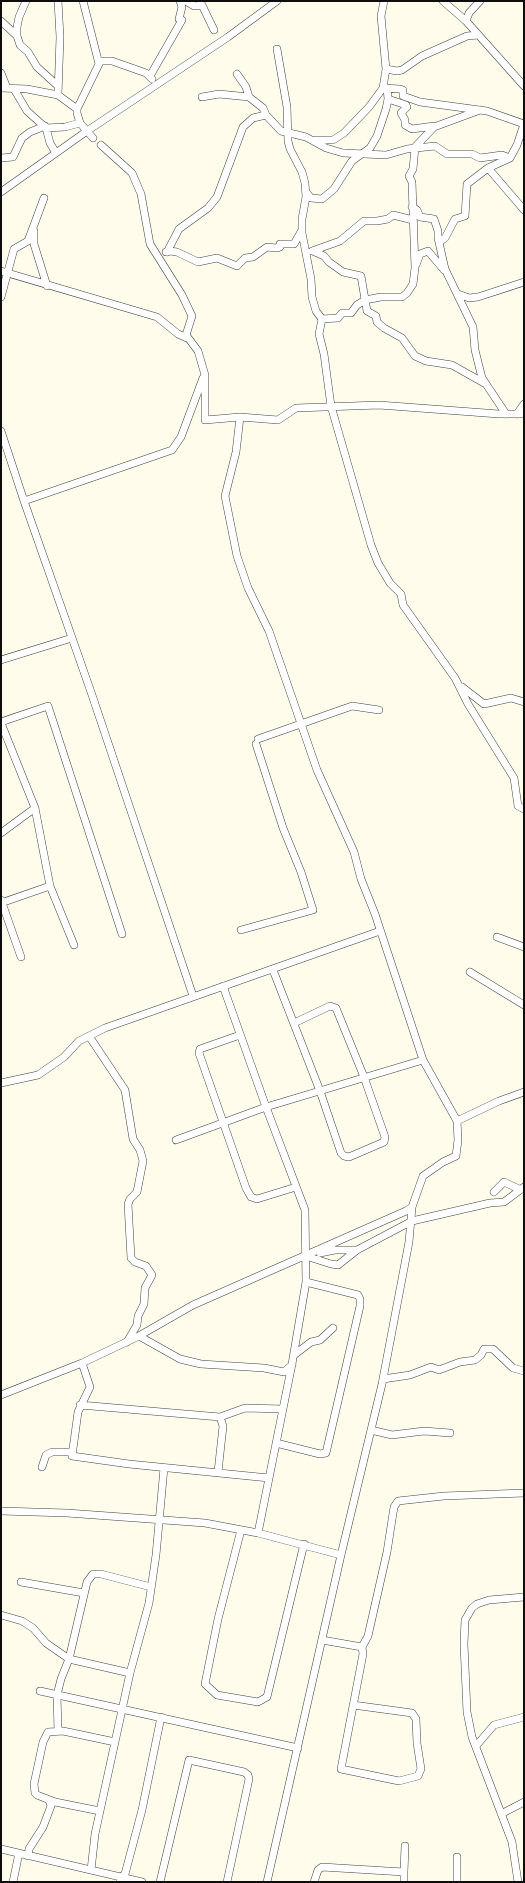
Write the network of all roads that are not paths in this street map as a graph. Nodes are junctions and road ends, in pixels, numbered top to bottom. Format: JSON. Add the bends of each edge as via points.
{"nodes":[{"id":1,"x":26,"y":1,"type":"edge"},
{"id":2,"x":58,"y":1,"type":"edge"},
{"id":3,"x":83,"y":1,"type":"edge"},
{"id":4,"x":180,"y":1,"type":"edge"},
{"id":5,"x":186,"y":1,"type":"edge"},
{"id":6,"x":278,"y":1,"type":"edge"},
{"id":7,"x":384,"y":1,"type":"edge"},
{"id":8,"x":443,"y":1,"type":"edge"},
{"id":9,"x":480,"y":1,"type":"edge"},
{"id":10,"x":201,"y":3,"type":"edge"},
{"id":11,"x":1,"y":21,"type":"edge"},
{"id":12,"x":466,"y":22,"type":"junction"},
{"id":13,"x":214,"y":30,"type":"dead end"},
{"id":14,"x":478,"y":34,"type":"junction"},
{"id":15,"x":17,"y":36,"type":"junction"},
{"id":16,"x":277,"y":49,"type":"dead end"},
{"id":17,"x":99,"y":61,"type":"junction"},
{"id":18,"x":386,"y":69,"type":"junction"},
{"id":19,"x":1,"y":73,"type":"edge"},
{"id":20,"x":237,"y":74,"type":"dead end"},
{"id":21,"x":150,"y":76,"type":"junction"},
{"id":22,"x":156,"y":85,"type":"junction"},
{"id":23,"x":58,"y":86,"type":"junction"},
{"id":24,"x":524,"y":86,"type":"edge"},
{"id":25,"x":7,"y":88,"type":"edge"},
{"id":26,"x":385,"y":88,"type":"junction"},
{"id":27,"x":58,"y":95,"type":"junction"},
{"id":28,"x":202,"y":97,"type":"dead end"},
{"id":29,"x":249,"y":98,"type":"junction"},
{"id":30,"x":388,"y":99,"type":"junction"},
{"id":31,"x":78,"y":109,"type":"junction"},
{"id":32,"x":480,"y":110,"type":"junction"},
{"id":33,"x":266,"y":115,"type":"junction"},
{"id":34,"x":80,"y":123,"type":"junction"},
{"id":35,"x":524,"y":124,"type":"edge"},
{"id":36,"x":438,"y":125,"type":"junction"},
{"id":37,"x":46,"y":127,"type":"junction"},
{"id":38,"x":87,"y":132,"type":"junction"},
{"id":39,"x":287,"y":132,"type":"junction"},
{"id":40,"x":93,"y":138,"type":"dead end"},
{"id":41,"x":312,"y":140,"type":"junction"},
{"id":42,"x":101,"y":144,"type":"dead end"},
{"id":43,"x":415,"y":147,"type":"junction"},
{"id":44,"x":56,"y":153,"type":"junction"},
{"id":45,"x":361,"y":154,"type":"junction"},
{"id":46,"x":1,"y":158,"type":"edge"},
{"id":47,"x":510,"y":158,"type":"junction"},
{"id":48,"x":488,"y":168,"type":"junction"},
{"id":49,"x":306,"y":190,"type":"junction"},
{"id":50,"x":1,"y":192,"type":"edge"},
{"id":51,"x":44,"y":198,"type":"dead end"},
{"id":52,"x":412,"y":207,"type":"junction"},
{"id":53,"x":524,"y":210,"type":"edge"},
{"id":54,"x":413,"y":220,"type":"junction"},
{"id":55,"x":35,"y":223,"type":"junction"},
{"id":56,"x":302,"y":230,"type":"junction"},
{"id":57,"x":439,"y":242,"type":"junction"},
{"id":58,"x":167,"y":252,"type":"junction"},
{"id":59,"x":310,"y":252,"type":"junction"},
{"id":60,"x":157,"y":256,"type":"junction"},
{"id":61,"x":415,"y":268,"type":"junction"},
{"id":62,"x":4,"y":272,"type":"edge"},
{"id":63,"x":448,"y":275,"type":"junction"},
{"id":64,"x":524,"y":282,"type":"edge"},
{"id":65,"x":47,"y":286,"type":"junction"},
{"id":66,"x":458,"y":294,"type":"junction"},
{"id":67,"x":1,"y":297,"type":"edge"},
{"id":68,"x":364,"y":300,"type":"junction"},
{"id":69,"x":322,"y":319,"type":"junction"},
{"id":70,"x":187,"y":338,"type":"junction"},
{"id":71,"x":204,"y":375,"type":"junction"},
{"id":72,"x":485,"y":383,"type":"junction"},
{"id":73,"x":524,"y":404,"type":"edge"},
{"id":74,"x":331,"y":406,"type":"junction"},
{"id":75,"x":506,"y":414,"type":"junction"},
{"id":76,"x":520,"y":414,"type":"edge"},
{"id":77,"x":240,"y":417,"type":"junction"},
{"id":78,"x":1,"y":431,"type":"edge"},
{"id":79,"x":24,"y":501,"type":"junction"},
{"id":80,"x":72,"y":638,"type":"junction"},
{"id":81,"x":1,"y":660,"type":"edge"},
{"id":82,"x":457,"y":682,"type":"junction"},
{"id":83,"x":524,"y":702,"type":"edge"},
{"id":84,"x":484,"y":704,"type":"junction"},
{"id":85,"x":379,"y":710,"type":"dead end"},
{"id":86,"x":477,"y":718,"type":"junction"},
{"id":87,"x":1,"y":723,"type":"edge"},
{"id":88,"x":301,"y":724,"type":"junction"},
{"id":89,"x":35,"y":808,"type":"junction"},
{"id":90,"x":524,"y":809,"type":"edge"},
{"id":91,"x":1,"y":833,"type":"edge"},
{"id":92,"x":50,"y":886,"type":"junction"},
{"id":93,"x":1,"y":902,"type":"edge"},
{"id":94,"x":242,"y":930,"type":"dead end"},
{"id":95,"x":380,"y":931,"type":"junction"},
{"id":96,"x":122,"y":934,"type":"dead end"},
{"id":97,"x":497,"y":937,"type":"dead end"},
{"id":98,"x":74,"y":945,"type":"dead end"},
{"id":99,"x":524,"y":947,"type":"edge"},
{"id":100,"x":21,"y":957,"type":"dead end"},
{"id":101,"x":272,"y":970,"type":"junction"},
{"id":102,"x":470,"y":972,"type":"dead end"},
{"id":103,"x":223,"y":986,"type":"junction"},
{"id":104,"x":193,"y":996,"type":"junction"},
{"id":105,"x":524,"y":1004,"type":"edge"},
{"id":106,"x":294,"y":1023,"type":"junction"},
{"id":107,"x":240,"y":1035,"type":"junction"},
{"id":108,"x":89,"y":1036,"type":"junction"},
{"id":109,"x":423,"y":1060,"type":"junction"},
{"id":110,"x":364,"y":1077,"type":"junction"},
{"id":111,"x":1,"y":1083,"type":"edge"},
{"id":112,"x":320,"y":1091,"type":"junction"},
{"id":113,"x":524,"y":1092,"type":"edge"},
{"id":114,"x":266,"y":1107,"type":"junction"},
{"id":115,"x":457,"y":1121,"type":"junction"},
{"id":116,"x":223,"y":1123,"type":"junction"},
{"id":117,"x":176,"y":1140,"type":"dead end"},
{"id":118,"x":296,"y":1187,"type":"junction"},
{"id":119,"x":521,"y":1188,"type":"edge"},
{"id":120,"x":494,"y":1192,"type":"dead end"},
{"id":121,"x":412,"y":1207,"type":"junction"},
{"id":122,"x":412,"y":1221,"type":"junction"},
{"id":123,"x":358,"y":1250,"type":"junction"},
{"id":124,"x":306,"y":1256,"type":"junction"},
{"id":125,"x":306,"y":1282,"type":"junction"},
{"id":126,"x":334,"y":1328,"type":"dead end"},
{"id":127,"x":139,"y":1336,"type":"junction"},
{"id":128,"x":127,"y":1342,"type":"junction"},
{"id":129,"x":294,"y":1355,"type":"junction"},
{"id":130,"x":82,"y":1363,"type":"junction"},
{"id":131,"x":292,"y":1364,"type":"junction"},
{"id":132,"x":524,"y":1371,"type":"edge"},
{"id":133,"x":383,"y":1379,"type":"junction"},
{"id":134,"x":1,"y":1395,"type":"edge"},
{"id":135,"x":80,"y":1405,"type":"junction"},
{"id":136,"x":283,"y":1409,"type":"junction"},
{"id":137,"x":220,"y":1417,"type":"junction"},
{"id":138,"x":371,"y":1430,"type":"junction"},
{"id":139,"x":450,"y":1433,"type":"dead end"},
{"id":140,"x":276,"y":1443,"type":"junction"},
{"id":141,"x":72,"y":1452,"type":"junction"},
{"id":142,"x":42,"y":1467,"type":"dead end"},
{"id":143,"x":164,"y":1468,"type":"junction"},
{"id":144,"x":218,"y":1472,"type":"junction"},
{"id":145,"x":269,"y":1478,"type":"junction"},
{"id":146,"x":524,"y":1493,"type":"edge"},
{"id":147,"x":1,"y":1511,"type":"edge"},
{"id":148,"x":159,"y":1520,"type":"junction"},
{"id":149,"x":241,"y":1530,"type":"junction"},
{"id":150,"x":258,"y":1533,"type":"junction"},
{"id":151,"x":304,"y":1544,"type":"junction"},
{"id":152,"x":340,"y":1555,"type":"junction"},
{"id":153,"x":21,"y":1582,"type":"dead end"},
{"id":154,"x":151,"y":1587,"type":"junction"},
{"id":155,"x":84,"y":1593,"type":"junction"},
{"id":156,"x":524,"y":1597,"type":"edge"},
{"id":157,"x":1,"y":1615,"type":"edge"},
{"id":158,"x":322,"y":1640,"type":"junction"},
{"id":159,"x":362,"y":1647,"type":"junction"},
{"id":160,"x":69,"y":1658,"type":"junction"},
{"id":161,"x":130,"y":1673,"type":"junction"},
{"id":162,"x":40,"y":1691,"type":"dead end"},
{"id":163,"x":57,"y":1695,"type":"junction"},
{"id":164,"x":353,"y":1705,"type":"junction"},
{"id":165,"x":122,"y":1708,"type":"junction"},
{"id":166,"x":161,"y":1717,"type":"junction"},
{"id":167,"x":524,"y":1717,"type":"edge"},
{"id":168,"x":58,"y":1731,"type":"junction"},
{"id":169,"x":115,"y":1742,"type":"junction"},
{"id":170,"x":476,"y":1746,"type":"junction"},
{"id":171,"x":298,"y":1748,"type":"junction"},
{"id":172,"x":49,"y":1800,"type":"junction"},
{"id":173,"x":524,"y":1802,"type":"edge"},
{"id":174,"x":100,"y":1812,"type":"junction"},
{"id":175,"x":501,"y":1814,"type":"junction"},
{"id":176,"x":405,"y":1846,"type":"dead end"},
{"id":177,"x":1,"y":1849,"type":"edge"},
{"id":178,"x":19,"y":1853,"type":"junction"},
{"id":179,"x":28,"y":1856,"type":"junction"},
{"id":180,"x":457,"y":1857,"type":"dead end"},
{"id":181,"x":90,"y":1870,"type":"junction"},
{"id":182,"x":404,"y":1872,"type":"junction"},
{"id":183,"x":121,"y":1880,"type":"edge"},
{"id":184,"x":13,"y":1882,"type":"edge"},
{"id":185,"x":142,"y":1882,"type":"edge"},
{"id":186,"x":160,"y":1882,"type":"edge"},
{"id":187,"x":227,"y":1882,"type":"edge"},
{"id":188,"x":267,"y":1882,"type":"edge"},
{"id":189,"x":314,"y":1882,"type":"edge"},
{"id":190,"x":404,"y":1882,"type":"edge"},
{"id":191,"x":457,"y":1882,"type":"edge"},
{"id":192,"x":518,"y":1882,"type":"edge"}],
"edges":[{"from":1,"to":15,"type":"street","via":[[19,17]]},
{"from":2,"to":23,"type":"street"},
{"from":3,"to":17,"type":"street"},
{"from":4,"to":21,"type":"street","via":[[182,7],[179,19],[182,20]]},
{"from":5,"to":10,"type":"street","via":[[194,6]]},
{"from":6,"to":22,"type":"street"},
{"from":7,"to":18,"type":"street","via":[[381,16]]},
{"from":8,"to":12,"type":"street"},
{"from":9,"to":12,"type":"street","via":[[469,13]]},
{"from":10,"to":13,"type":"street"},
{"from":11,"to":15,"type":"street"},
{"from":12,"to":14,"type":"street"},
{"from":14,"to":18,"type":"street","via":[[467,36],[422,56],[402,70]]},
{"from":14,"to":24,"type":"street"},
{"from":15,"to":23,"type":"street","via":[[20,45],[28,52],[33,62]]},
{"from":16,"to":39,"type":"street","via":[[287,107]]},
{"from":17,"to":21,"type":"street","via":[[112,61]]},
{"from":17,"to":31,"type":"street","via":[[98,70]]},
{"from":18,"to":26,"type":"street"},
{"from":19,"to":25,"type":"street"},
{"from":20,"to":29,"type":"street","via":[[246,87]]},
{"from":21,"to":22,"type":"street"},
{"from":22,"to":38,"type":"street"},
{"from":23,"to":27,"type":"street"},
{"from":25,"to":27,"type":"street"},
{"from":25,"to":37,"type":"street","via":[[27,111]]},
{"from":26,"to":30,"type":"street"},
{"from":26,"to":32,"type":"street","via":[[403,90],[403,96],[420,102]]},
{"from":26,"to":41,"type":"street","via":[[344,133],[333,140]]},
{"from":27,"to":31,"type":"street"},
{"from":28,"to":29,"type":"street","via":[[219,94]]},
{"from":29,"to":33,"type":"street","via":[[262,108]]},
{"from":30,"to":36,"type":"street","via":[[406,105],[401,113],[405,126],[412,129]]},
{"from":30,"to":45,"type":"street","via":[[377,136],[370,148]]},
{"from":31,"to":34,"type":"street"},
{"from":32,"to":35,"type":"street"},
{"from":32,"to":36,"type":"street"},
{"from":33,"to":39,"type":"street","via":[[281,131]]},
{"from":33,"to":58,"type":"street","via":[[253,118],[243,127],[217,197],[208,208],[179,229]]},
{"from":34,"to":37,"type":"street","via":[[70,127]]},
{"from":34,"to":38,"type":"street"},
{"from":35,"to":47,"type":"street"},
{"from":36,"to":43,"type":"street"},
{"from":37,"to":44,"type":"street","via":[[50,143]]},
{"from":37,"to":46,"type":"street","via":[[30,132],[22,138],[14,157]]},
{"from":38,"to":40,"type":"street"},
{"from":38,"to":44,"type":"street"},
{"from":39,"to":41,"type":"street"},
{"from":39,"to":49,"type":"street","via":[[290,149],[303,174]]},
{"from":41,"to":45,"type":"street","via":[[334,150]]},
{"from":42,"to":60,"type":"street","via":[[134,177],[142,198],[148,237]]},
{"from":43,"to":45,"type":"street","via":[[386,155]]},
{"from":43,"to":47,"type":"street","via":[[434,146],[454,155]]},
{"from":43,"to":52,"type":"street","via":[[413,169],[409,176],[412,182]]},
{"from":44,"to":50,"type":"street"},
{"from":45,"to":49,"type":"street","via":[[352,161],[334,189],[322,199],[311,198]]},
{"from":47,"to":48,"type":"street"},
{"from":48,"to":53,"type":"street"},
{"from":48,"to":57,"type":"street","via":[[467,184],[465,216],[455,219],[446,238]]},
{"from":49,"to":56,"type":"street"},
{"from":51,"to":55,"type":"street"},
{"from":52,"to":54,"type":"street"},
{"from":52,"to":57,"type":"street","via":[[417,210],[420,217],[434,220]]},
{"from":54,"to":59,"type":"street","via":[[392,215],[388,219],[364,221],[341,241]]},
{"from":54,"to":61,"type":"street"},
{"from":55,"to":62,"type":"street","via":[[28,241],[14,248]]},
{"from":55,"to":65,"type":"street","via":[[34,244]]},
{"from":56,"to":58,"type":"street","via":[[294,244],[268,247],[253,257],[245,258],[237,266],[217,258],[198,262],[177,252]]},
{"from":56,"to":59,"type":"street"},
{"from":57,"to":63,"type":"street"},
{"from":58,"to":60,"type":"street"},
{"from":59,"to":68,"type":"street","via":[[324,256],[343,272],[361,276]]},
{"from":59,"to":69,"type":"street","via":[[312,297],[316,311]]},
{"from":60,"to":70,"type":"street","via":[[192,316]]},
{"from":61,"to":63,"type":"street","via":[[418,268],[410,274],[419,261],[420,254],[428,251]]},
{"from":61,"to":68,"type":"street","via":[[413,284],[404,296]]},
{"from":62,"to":65,"type":"street"},
{"from":62,"to":67,"type":"street"},
{"from":63,"to":66,"type":"street"},
{"from":64,"to":66,"type":"street","via":[[482,296],[469,298]]},
{"from":65,"to":70,"type":"street","via":[[157,317]]},
{"from":66,"to":72,"type":"street","via":[[473,327],[475,350]]},
{"from":68,"to":69,"type":"street","via":[[351,313],[342,313],[338,318]]},
{"from":68,"to":72,"type":"street","via":[[368,311],[376,316],[377,322],[402,338],[415,356],[426,361],[452,365]]},
{"from":69,"to":74,"type":"street","via":[[319,334]]},
{"from":70,"to":71,"type":"street","via":[[198,351]]},
{"from":71,"to":77,"type":"street","via":[[205,420]]},
{"from":71,"to":79,"type":"street","via":[[183,432],[172,450]]},
{"from":72,"to":75,"type":"street"},
{"from":73,"to":76,"type":"street"},
{"from":74,"to":75,"type":"street","via":[[394,406]]},
{"from":74,"to":77,"type":"street","via":[[296,408],[278,420]]},
{"from":74,"to":82,"type":"street","via":[[378,563],[390,583],[401,594],[403,605]]},
{"from":75,"to":76,"type":"street"},
{"from":77,"to":88,"type":"street","via":[[234,464],[225,496],[228,514],[241,568],[269,631]]},
{"from":78,"to":79,"type":"street"},
{"from":79,"to":80,"type":"street"},
{"from":80,"to":81,"type":"street"},
{"from":80,"to":104,"type":"street"},
{"from":82,"to":84,"type":"street"},
{"from":82,"to":86,"type":"street"},
{"from":83,"to":84,"type":"street","via":[[511,698]]},
{"from":84,"to":86,"type":"street"},
{"from":85,"to":88,"type":"street","via":[[352,706]]},
{"from":86,"to":90,"type":"street","via":[[514,778],[518,806]]},
{"from":87,"to":89,"type":"street"},
{"from":87,"to":96,"type":"street","via":[[48,706]]},
{"from":88,"to":94,"type":"street","via":[[257,742],[283,828],[313,910]]},
{"from":88,"to":95,"type":"street","via":[[317,770],[354,852]]},
{"from":89,"to":91,"type":"street"},
{"from":89,"to":92,"type":"street"},
{"from":92,"to":93,"type":"street"},
{"from":92,"to":98,"type":"street"},
{"from":93,"to":100,"type":"street"},
{"from":95,"to":101,"type":"street"},
{"from":95,"to":109,"type":"street"},
{"from":97,"to":99,"type":"street"},
{"from":101,"to":103,"type":"street"},
{"from":101,"to":106,"type":"street"},
{"from":102,"to":105,"type":"street"},
{"from":103,"to":104,"type":"street"},
{"from":103,"to":107,"type":"street"},
{"from":104,"to":108,"type":"street"},
{"from":106,"to":110,"type":"street","via":[[330,1006],[336,1008]]},
{"from":106,"to":112,"type":"street"},
{"from":107,"to":114,"type":"street"},
{"from":107,"to":116,"type":"street","via":[[200,1049],[199,1053]]},
{"from":108,"to":111,"type":"street","via":[[79,1041],[64,1058],[38,1075]]},
{"from":108,"to":128,"type":"street","via":[[125,1090],[133,1139],[143,1161],[137,1192],[128,1204],[131,1258],[146,1266],[152,1275],[145,1288],[144,1304],[137,1325]]},
{"from":109,"to":110,"type":"street"},
{"from":109,"to":115,"type":"street"},
{"from":110,"to":112,"type":"street"},
{"from":110,"to":112,"type":"street","via":[[385,1137],[384,1142],[349,1157],[344,1156],[339,1148]]},
{"from":112,"to":114,"type":"street"},
{"from":113,"to":115,"type":"street"},
{"from":114,"to":116,"type":"street"},
{"from":114,"to":118,"type":"street"},
{"from":115,"to":121,"type":"street","via":[[456,1156],[423,1176]]},
{"from":116,"to":117,"type":"street"},
{"from":116,"to":118,"type":"street","via":[[251,1197],[263,1198]]},
{"from":118,"to":124,"type":"street","via":[[305,1210]]},
{"from":119,"to":120,"type":"street","via":[[504,1182]]},
{"from":119,"to":122,"type":"street","via":[[504,1202]]},
{"from":121,"to":122,"type":"street"},
{"from":121,"to":124,"type":"street","via":[[406,1212]]},
{"from":122,"to":123,"type":"street"},
{"from":122,"to":133,"type":"street"},
{"from":123,"to":124,"type":"street","via":[[335,1250]]},
{"from":123,"to":124,"type":"street","via":[[338,1265]]},
{"from":124,"to":125,"type":"street"},
{"from":124,"to":127,"type":"street","via":[[193,1305]]},
{"from":125,"to":129,"type":"street"},
{"from":125,"to":140,"type":"street","via":[[358,1295],[360,1306],[326,1453],[320,1454]]},
{"from":126,"to":129,"type":"street","via":[[320,1340],[310,1342]]},
{"from":127,"to":128,"type":"street"},
{"from":127,"to":131,"type":"street","via":[[180,1359],[201,1364],[264,1368],[284,1372],[290,1369]]},
{"from":128,"to":130,"type":"street"},
{"from":129,"to":131,"type":"street"},
{"from":130,"to":134,"type":"street"},
{"from":130,"to":135,"type":"street","via":[[90,1387]]},
{"from":131,"to":136,"type":"street"},
{"from":132,"to":133,"type":"street","via":[[513,1368],[492,1349],[484,1349],[475,1360],[438,1370],[431,1367],[410,1375]]},
{"from":133,"to":138,"type":"street"},
{"from":135,"to":137,"type":"street"},
{"from":135,"to":141,"type":"street"},
{"from":136,"to":137,"type":"street","via":[[245,1408]]},
{"from":136,"to":140,"type":"street"},
{"from":137,"to":144,"type":"street","via":[[223,1426]]},
{"from":138,"to":139,"type":"street","via":[[392,1435],[424,1431]]},
{"from":138,"to":152,"type":"street"},
{"from":140,"to":145,"type":"street"},
{"from":141,"to":142,"type":"street","via":[[52,1452],[46,1455]]},
{"from":141,"to":143,"type":"street","via":[[72,1456]]},
{"from":143,"to":144,"type":"street"},
{"from":143,"to":148,"type":"street"},
{"from":144,"to":145,"type":"street"},
{"from":145,"to":150,"type":"street"},
{"from":146,"to":159,"type":"street","via":[[444,1496],[398,1501],[394,1507],[387,1552],[368,1636]]},
{"from":147,"to":148,"type":"street"},
{"from":148,"to":149,"type":"street","via":[[205,1523]]},
{"from":148,"to":154,"type":"street"},
{"from":149,"to":150,"type":"street"},
{"from":149,"to":151,"type":"street","via":[[218,1619],[205,1684],[217,1695],[258,1702],[267,1697]]},
{"from":150,"to":151,"type":"street"},
{"from":151,"to":152,"type":"street"},
{"from":152,"to":158,"type":"street"},
{"from":153,"to":155,"type":"street"},
{"from":154,"to":155,"type":"street","via":[[93,1574]]},
{"from":154,"to":161,"type":"street"},
{"from":155,"to":160,"type":"street"},
{"from":156,"to":170,"type":"street","via":[[501,1598],[477,1604],[465,1620],[467,1712]]},
{"from":157,"to":160,"type":"street","via":[[33,1628],[46,1644]]},
{"from":158,"to":159,"type":"street"},
{"from":158,"to":171,"type":"street"},
{"from":159,"to":164,"type":"street","via":[[363,1654]]},
{"from":160,"to":161,"type":"street"},
{"from":160,"to":163,"type":"street"},
{"from":161,"to":165,"type":"street"},
{"from":162,"to":163,"type":"street"},
{"from":163,"to":165,"type":"street"},
{"from":163,"to":168,"type":"street"},
{"from":164,"to":164,"type":"street","via":[[341,1769],[400,1781],[418,1776],[421,1769],[416,1719],[412,1713]]},
{"from":165,"to":166,"type":"street"},
{"from":165,"to":169,"type":"street"},
{"from":166,"to":171,"type":"street"},
{"from":166,"to":183,"type":"street","via":[[142,1810],[125,1874]]},
{"from":167,"to":170,"type":"street","via":[[494,1725]]},
{"from":168,"to":169,"type":"street"},
{"from":168,"to":172,"type":"street","via":[[48,1732],[45,1736],[34,1784],[35,1793]]},
{"from":169,"to":174,"type":"street"},
{"from":170,"to":175,"type":"street"},
{"from":171,"to":188,"type":"street"},
{"from":172,"to":174,"type":"street"},
{"from":172,"to":179,"type":"street","via":[[51,1806],[43,1827],[29,1849]]},
{"from":173,"to":175,"type":"street"},
{"from":174,"to":181,"type":"street","via":[[94,1834]]},
{"from":175,"to":192,"type":"street","via":[[512,1842]]},
{"from":176,"to":182,"type":"street"},
{"from":177,"to":178,"type":"street"},
{"from":178,"to":179,"type":"street"},
{"from":178,"to":184,"type":"street"},
{"from":179,"to":181,"type":"street"},
{"from":180,"to":191,"type":"street"},
{"from":181,"to":183,"type":"street"},
{"from":182,"to":189,"type":"street","via":[[322,1867],[318,1870]]},
{"from":182,"to":190,"type":"street"},
{"from":183,"to":185,"type":"street"},
{"from":186,"to":187,"type":"street","via":[[189,1760],[248,1775]]}]}
